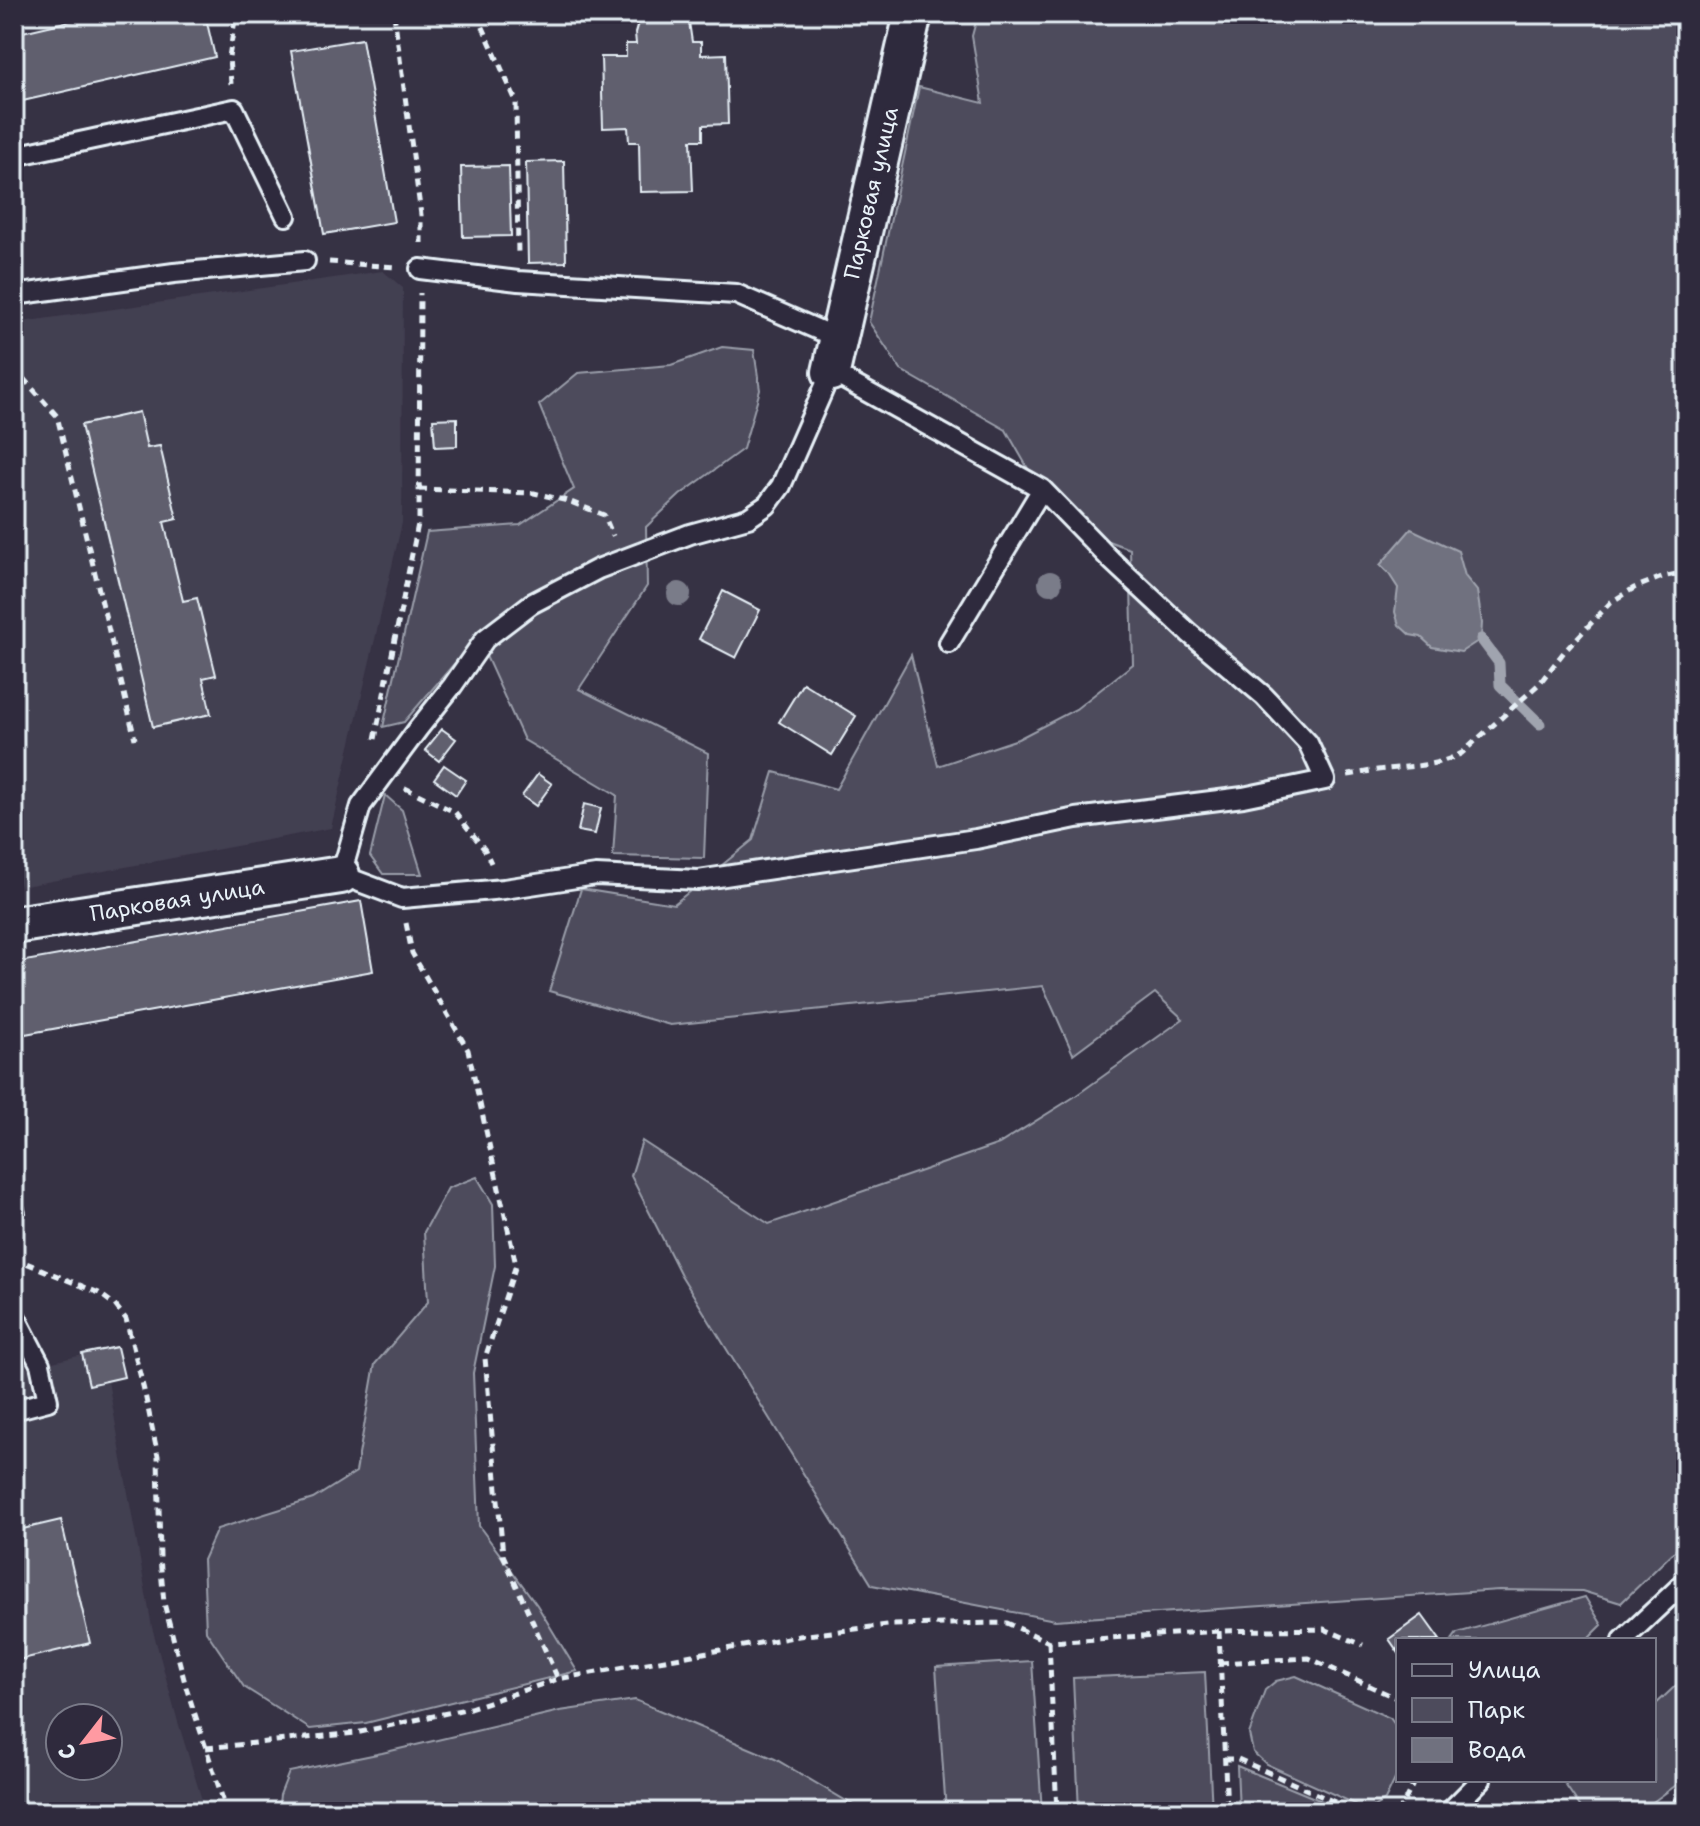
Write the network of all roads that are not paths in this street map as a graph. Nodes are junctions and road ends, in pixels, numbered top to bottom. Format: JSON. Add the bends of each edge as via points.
{"nodes":[{"id":1,"x":913,"y":14,"type":"edge"},
{"id":2,"x":14,"y":156,"type":"edge"},
{"id":3,"x":286,"y":216,"type":"dead end"},
{"id":4,"x":305,"y":261,"type":"road end"},
{"id":5,"x":420,"y":269,"type":"road end"},
{"id":6,"x":14,"y":295,"type":"edge"},
{"id":7,"x":834,"y":355,"type":"junction"},
{"id":8,"x":1042,"y":489,"type":"junction"},
{"id":9,"x":949,"y":643,"type":"dead end"},
{"id":10,"x":341,"y":875,"type":"junction"},
{"id":11,"x":14,"y":925,"type":"edge"},
{"id":12,"x":14,"y":1314,"type":"edge"},
{"id":13,"x":14,"y":1410,"type":"edge"},
{"id":14,"x":1686,"y":1581,"type":"edge"},
{"id":15,"x":1625,"y":1638,"type":"edge"},
{"id":16,"x":1479,"y":1782,"type":"edge"},
{"id":17,"x":1449,"y":1812,"type":"edge"}],
"edges":[{"from":1,"to":7,"type":"street","name":"Парковая улица"},
{"from":2,"to":3,"type":"lane","via":[[234,109]]},
{"from":4,"to":6,"type":"lane"},
{"from":5,"to":7,"type":"lane","via":[[518,281],[736,294]]},
{"from":7,"to":8,"type":"lane"},
{"from":7,"to":10,"type":"lane","via":[[781,486],[767,505],[748,518],[598,569],[531,604],[485,639],[361,806]]},
{"from":8,"to":9,"type":"lane"},
{"from":8,"to":10,"type":"lane","via":[[1189,633],[1264,696],[1308,743],[1325,780],[698,880],[596,875],[402,898]]},
{"from":10,"to":11,"type":"street","name":"Парковая улица"},
{"from":12,"to":13,"type":"lane","via":[[40,1364],[48,1401]]},
{"from":14,"to":15,"type":"lane"},
{"from":16,"to":17,"type":"lane"}]}
